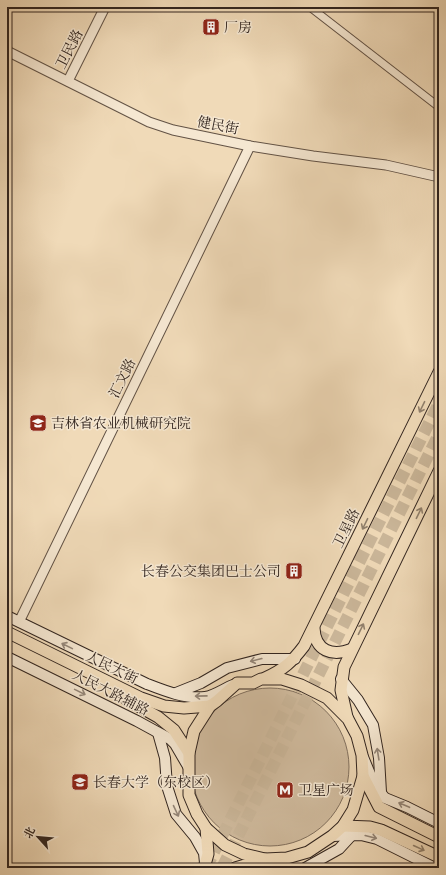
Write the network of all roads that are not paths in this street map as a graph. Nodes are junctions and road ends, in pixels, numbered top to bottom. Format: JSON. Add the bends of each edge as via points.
{"nodes":[{"id":1,"x":105,"y":7,"type":"edge"},
{"id":2,"x":310,"y":7,"type":"edge"},
{"id":3,"x":7,"y":51,"type":"edge"},
{"id":4,"x":68,"y":81,"type":"junction"},
{"id":5,"x":439,"y":107,"type":"edge"},
{"id":6,"x":250,"y":146,"type":"junction"},
{"id":7,"x":439,"y":177,"type":"edge"},
{"id":8,"x":439,"y":372,"type":"edge"},
{"id":9,"x":439,"y":471,"type":"edge"},
{"id":10,"x":7,"y":616,"type":"edge"},
{"id":11,"x":19,"y":622,"type":"junction"},
{"id":12,"x":314,"y":628,"type":"junction"},
{"id":13,"x":7,"y":632,"type":"edge"},
{"id":14,"x":7,"y":641,"type":"edge"},
{"id":15,"x":352,"y":649,"type":"junction"},
{"id":16,"x":7,"y":657,"type":"edge"},
{"id":17,"x":295,"y":659,"type":"junction"},
{"id":18,"x":261,"y":679,"type":"junction"},
{"id":19,"x":341,"y":679,"type":"junction"},
{"id":20,"x":237,"y":683,"type":"junction"},
{"id":21,"x":173,"y":693,"type":"junction"},
{"id":22,"x":210,"y":706,"type":"junction"},
{"id":23,"x":348,"y":719,"type":"junction"},
{"id":24,"x":158,"y":732,"type":"junction"},
{"id":25,"x":189,"y":754,"type":"junction"},
{"id":26,"x":362,"y":755,"type":"junction"},
{"id":27,"x":188,"y":768,"type":"junction"},
{"id":28,"x":363,"y":776,"type":"junction"},
{"id":29,"x":381,"y":792,"type":"junction"},
{"id":30,"x":439,"y":823,"type":"edge"},
{"id":31,"x":342,"y":826,"type":"junction"},
{"id":32,"x":206,"y":828,"type":"junction"},
{"id":33,"x":332,"y":836,"type":"junction"},
{"id":34,"x":351,"y":836,"type":"junction"},
{"id":35,"x":439,"y":837,"type":"edge"},
{"id":36,"x":439,"y":857,"type":"edge"},
{"id":37,"x":265,"y":859,"type":"junction"},
{"id":38,"x":205,"y":866,"type":"edge"},
{"id":39,"x":235,"y":868,"type":"edge"},
{"id":40,"x":305,"y":868,"type":"edge"},
{"id":41,"x":435,"y":868,"type":"edge"}],
"edges":[{"from":1,"to":4,"type":"street","name":"卫民路"},
{"from":2,"to":5,"type":"street"},
{"from":3,"to":4,"type":"street","name":"健民街"},
{"from":4,"to":6,"type":"street","name":"健民街","via":[[149,122],[173,130]]},
{"from":6,"to":7,"type":"street","name":"健民街","via":[[386,165]]},
{"from":6,"to":11,"type":"street","name":"汇文路"},
{"from":8,"to":12,"type":"main road","name":"卫星路","one_way":true},
{"from":15,"to":9,"type":"main road","one_way":true},
{"from":10,"to":11,"type":"main road"},
{"from":21,"to":11,"type":"main road","one_way":true,"via":[[147,684]]},
{"from":12,"to":15,"type":"main road","via":[[320,646],[335,653]]},
{"from":12,"to":17,"type":"main road","name":"卫星路"},
{"from":13,"to":22,"type":"main road","name":"人民大街","via":[[141,698],[164,706]]},
{"from":14,"to":25,"type":"main road","name":"人民大街","via":[[138,704],[174,730]]},
{"from":15,"to":19,"type":"main road"},
{"from":16,"to":24,"type":"main road","name":"人民大路辅路","one_way":true},
{"from":17,"to":18,"type":"main road","name":"卫星路","via":[[280,671]]},
{"from":17,"to":21,"type":"main road","one_way":true,"via":[[262,659],[227,668],[201,683]]},
{"from":18,"to":20,"type":"main road","via":[[252,683]]},
{"from":18,"to":23,"type":"main road","via":[[282,679],[301,685],[327,698]]},
{"from":19,"to":23,"type":"main road"},
{"from":29,"to":19,"type":"main road","one_way":true,"via":[[379,758],[373,725]]},
{"from":20,"to":21,"type":"main road","one_way":true,"via":[[205,697]]},
{"from":20,"to":22,"type":"main road"},
{"from":22,"to":25,"type":"main road","via":[[194,731]]},
{"from":23,"to":26,"type":"main road"},
{"from":24,"to":27,"type":"main road","name":"人民大路辅路","via":[[175,744]]},
{"from":24,"to":38,"type":"main road","one_way":true,"via":[[165,758],[167,786],[176,814],[195,837],[204,853]]},
{"from":25,"to":27,"type":"main road"},
{"from":26,"to":28,"type":"main road"},
{"from":26,"to":29,"type":"main road","via":[[375,786]]},
{"from":27,"to":32,"type":"main road","via":[[189,795]]},
{"from":28,"to":31,"type":"main road","via":[[354,810]]},
{"from":28,"to":35,"type":"main road","via":[[380,807]]},
{"from":30,"to":29,"type":"main road","one_way":true,"via":[[386,798]]},
{"from":31,"to":33,"type":"main road"},
{"from":31,"to":36,"type":"main road","one_way":true,"via":[[381,830]]},
{"from":32,"to":37,"type":"main road","via":[[225,845],[244,854]]},
{"from":32,"to":38,"type":"main road","via":[[208,854]]},
{"from":33,"to":34,"type":"main road"},
{"from":33,"to":37,"type":"main road","via":[[308,852],[287,858]]},
{"from":34,"to":40,"type":"main road","via":[[339,849]]},
{"from":34,"to":41,"type":"main road","one_way":true,"via":[[361,835],[377,839]]},
{"from":37,"to":39,"type":"main road"}]}
